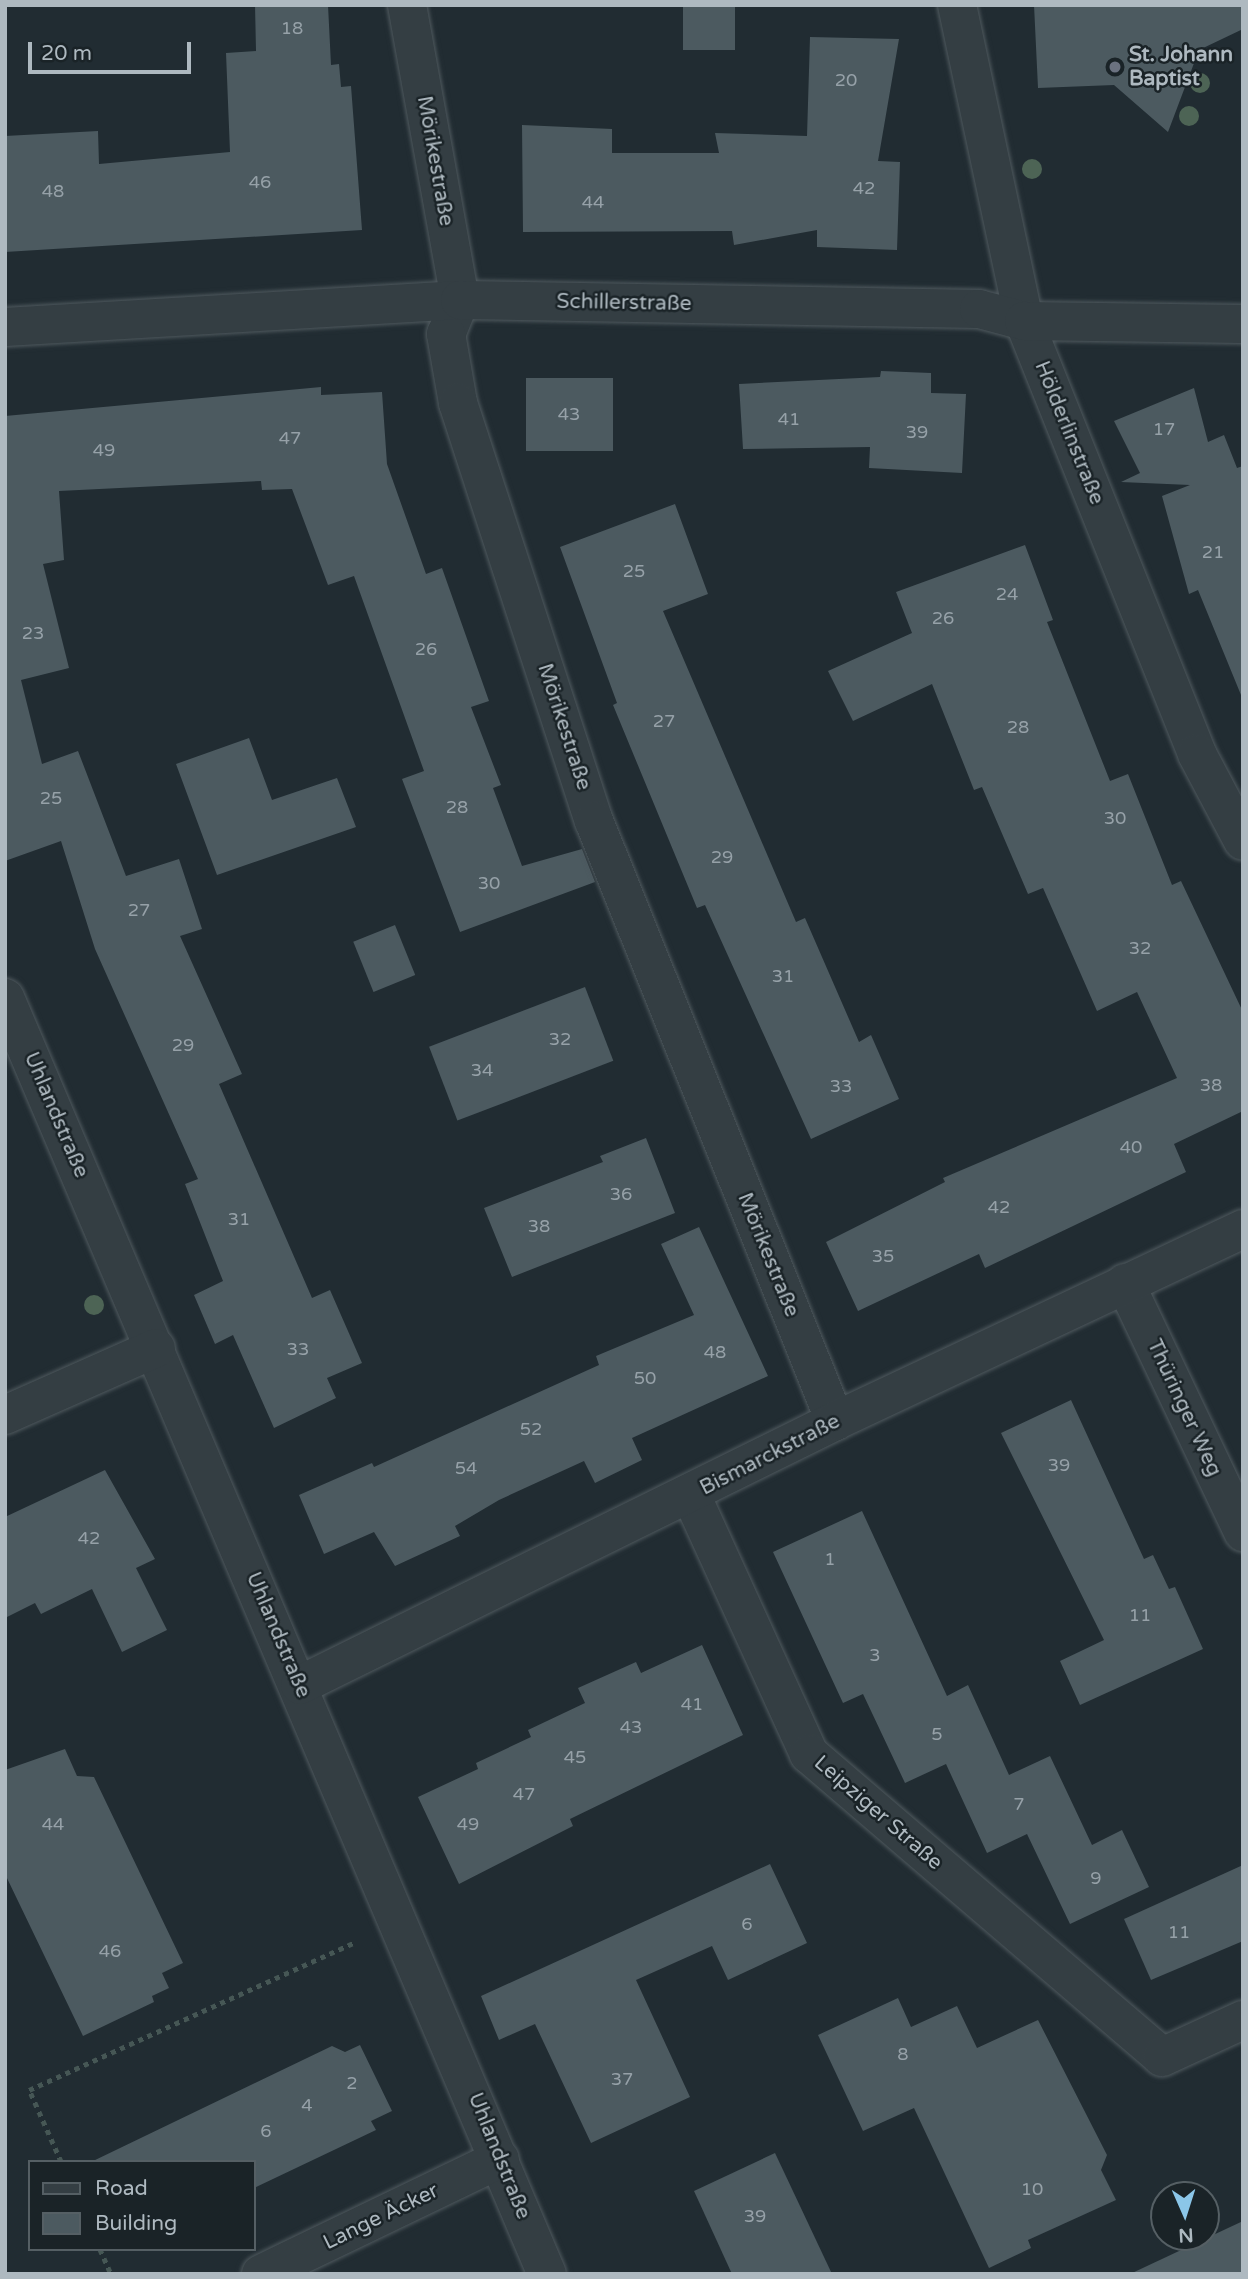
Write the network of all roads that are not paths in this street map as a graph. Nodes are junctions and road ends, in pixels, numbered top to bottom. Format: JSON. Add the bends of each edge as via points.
{"nodes":[{"id":1,"x":407,"y":5,"type":"edge"},
{"id":2,"x":957,"y":5,"type":"edge"},
{"id":3,"x":460,"y":300,"type":"junction"},
{"id":4,"x":1024,"y":321,"type":"junction"},
{"id":5,"x":1243,"y":324,"type":"edge"},
{"id":6,"x":5,"y":327,"type":"edge"},
{"id":7,"x":1243,"y":841,"type":"edge"},
{"id":8,"x":5,"y":998,"type":"edge"},
{"id":9,"x":1243,"y":1229,"type":"edge"},
{"id":10,"x":1125,"y":1283,"type":"junction"},
{"id":11,"x":156,"y":1348,"type":"junction"},
{"id":12,"x":5,"y":1415,"type":"edge"},
{"id":13,"x":835,"y":1421,"type":"junction"},
{"id":14,"x":691,"y":1495,"type":"junction"},
{"id":15,"x":1243,"y":1532,"type":"edge"},
{"id":16,"x":300,"y":1685,"type":"junction"},
{"id":17,"x":1243,"y":2020,"type":"edge"},
{"id":18,"x":500,"y":2160,"type":"junction"},
{"id":19,"x":261,"y":2274,"type":"edge"},
{"id":20,"x":547,"y":2274,"type":"edge"}],
"edges":[{"from":1,"to":3,"type":"street","name":"Mörikestraße"},
{"from":2,"to":4,"type":"street","name":"Hölderlinstraße"},
{"from":3,"to":4,"type":"street","name":"Schillerstraße","via":[[979,309]]},
{"from":3,"to":6,"type":"street","name":"Schillerstraße"},
{"from":3,"to":13,"type":"street","name":"Mörikestraße","via":[[446,334],[458,403],[590,808]]},
{"from":4,"to":5,"type":"street","name":"Schillerstraße"},
{"from":4,"to":7,"type":"street","name":"Hölderlinstraße","via":[[1197,754]]},
{"from":8,"to":11,"type":"street","name":"Uhlandstraße"},
{"from":9,"to":10,"type":"street","name":"Bismarckstraße"},
{"from":10,"to":13,"type":"street","name":"Bismarckstraße"},
{"from":10,"to":15,"type":"street","name":"Thüringer Weg"},
{"from":11,"to":12,"type":"street"},
{"from":11,"to":16,"type":"street","name":"Uhlandstraße"},
{"from":13,"to":14,"type":"street","name":"Bismarckstraße"},
{"from":14,"to":16,"type":"street","name":"Bismarckstraße"},
{"from":14,"to":17,"type":"street","name":"Leipziger Straße","via":[[809,1754],[1162,2057]]},
{"from":16,"to":18,"type":"street","name":"Uhlandstraße"},
{"from":18,"to":19,"type":"street","name":"Lange Äcker"},
{"from":18,"to":20,"type":"street","name":"Uhlandstraße"}]}
